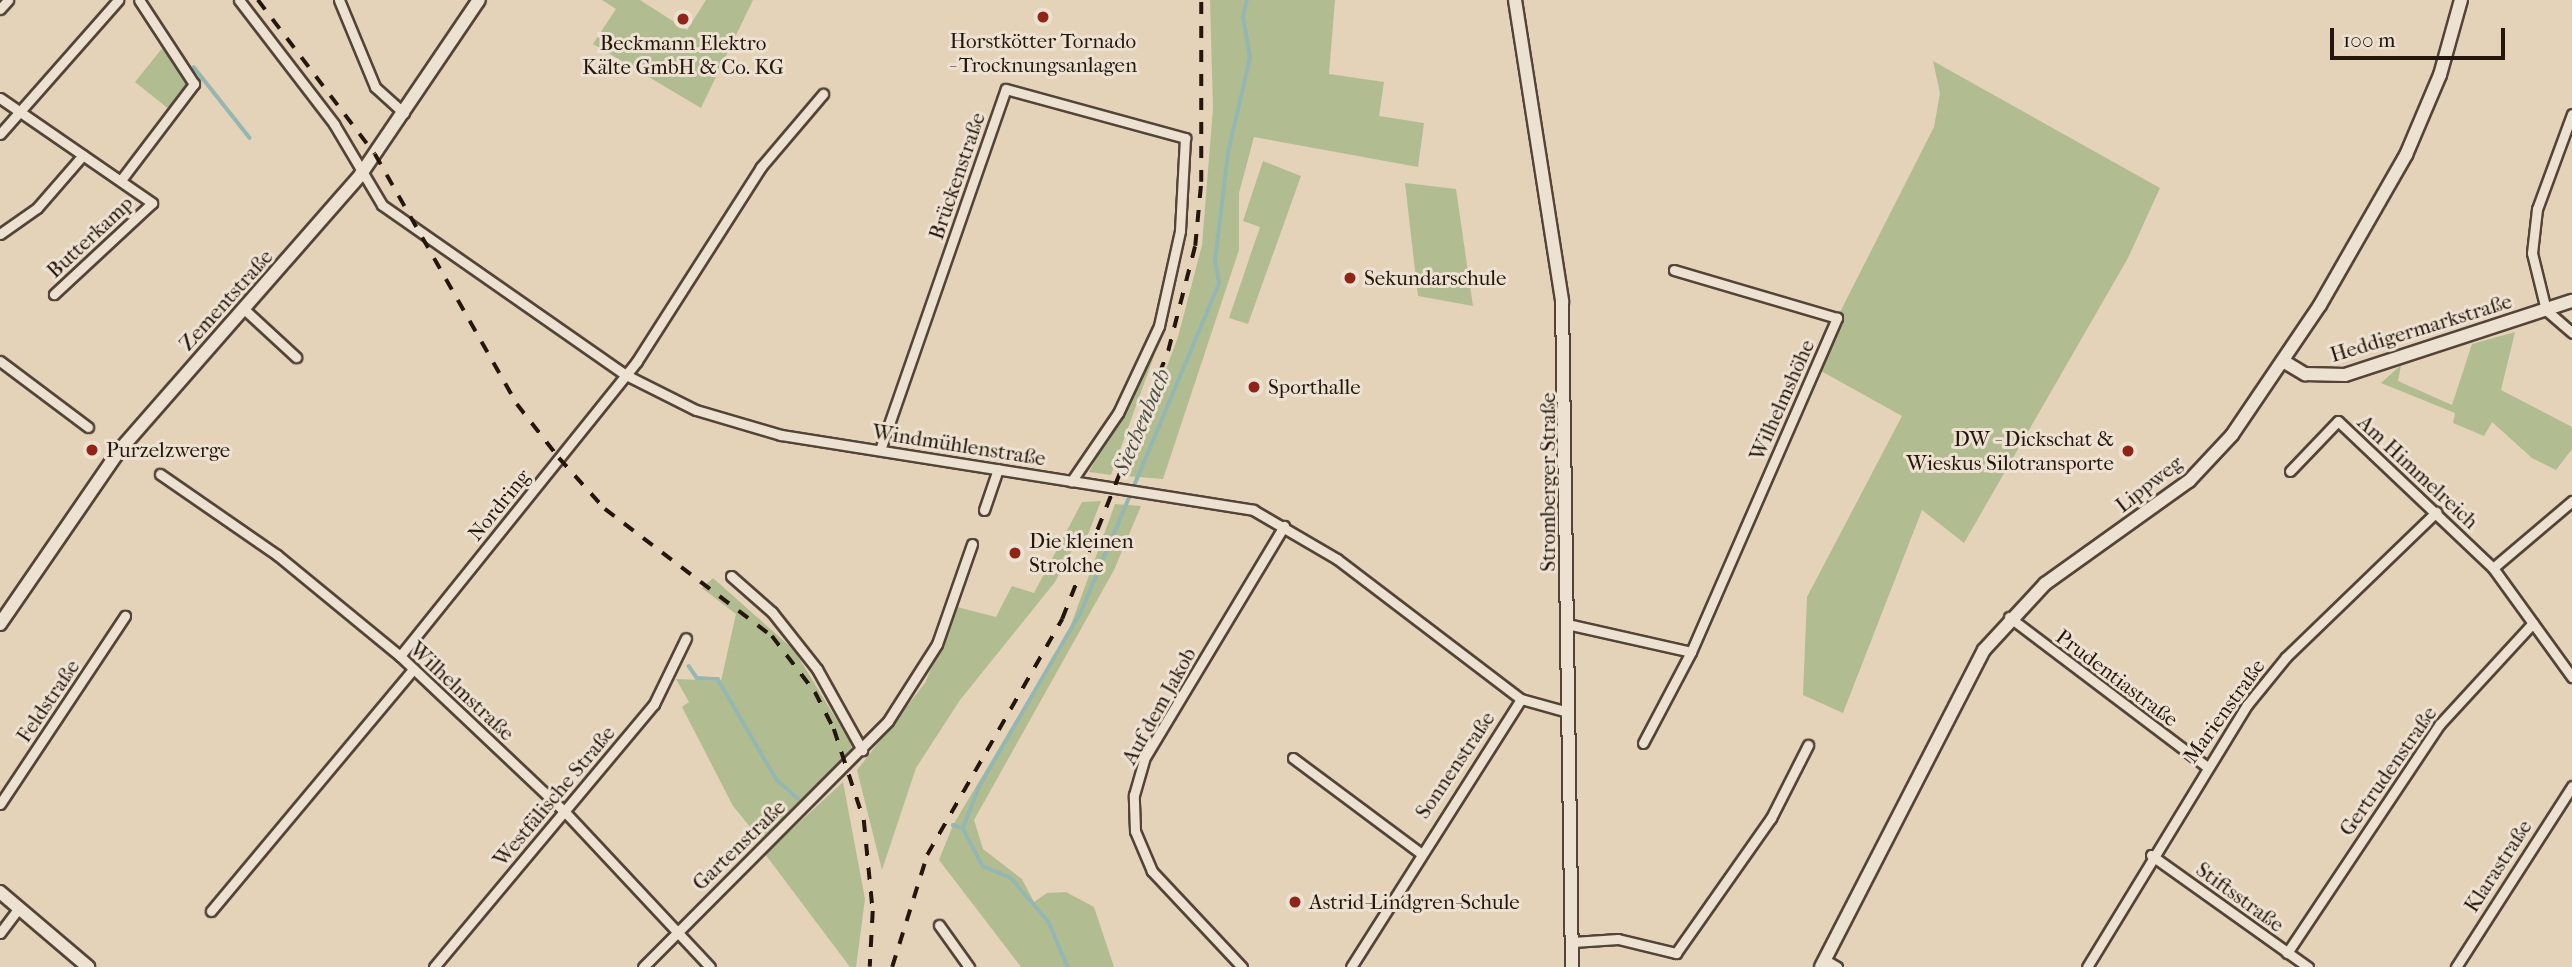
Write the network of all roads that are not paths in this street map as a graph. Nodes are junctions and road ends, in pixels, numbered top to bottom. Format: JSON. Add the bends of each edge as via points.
{"nodes":[{"id":1,"x":8,"y":0,"type":"edge"},
{"id":2,"x":118,"y":0,"type":"edge"},
{"id":3,"x":139,"y":0,"type":"edge"},
{"id":4,"x":239,"y":0,"type":"edge"},
{"id":5,"x":339,"y":0,"type":"edge"},
{"id":6,"x":480,"y":0,"type":"edge"},
{"id":7,"x":1514,"y":0,"type":"edge"},
{"id":8,"x":2461,"y":0,"type":"edge"},
{"id":9,"x":0,"y":9,"type":"edge"},
{"id":10,"x":823,"y":94,"type":"dead end"},
{"id":11,"x":0,"y":99,"type":"edge"},
{"id":12,"x":19,"y":110,"type":"junction"},
{"id":13,"x":404,"y":113,"type":"junction"},
{"id":14,"x":2572,"y":114,"type":"edge"},
{"id":15,"x":2569,"y":132,"type":"edge"},
{"id":16,"x":0,"y":134,"type":"edge"},
{"id":17,"x":83,"y":155,"type":"junction"},
{"id":18,"x":361,"y":174,"type":"junction"},
{"id":19,"x":121,"y":180,"type":"junction"},
{"id":20,"x":0,"y":234,"type":"edge"},
{"id":21,"x":1674,"y":270,"type":"dead end"},
{"id":22,"x":54,"y":294,"type":"dead end"},
{"id":23,"x":2572,"y":301,"type":"edge"},
{"id":24,"x":244,"y":309,"type":"junction"},
{"id":25,"x":2546,"y":310,"type":"junction"},
{"id":26,"x":2572,"y":333,"type":"edge"},
{"id":27,"x":296,"y":357,"type":"dead end"},
{"id":28,"x":0,"y":360,"type":"edge"},
{"id":29,"x":2283,"y":361,"type":"junction"},
{"id":30,"x":626,"y":375,"type":"junction"},
{"id":31,"x":88,"y":427,"type":"dead end"},
{"id":32,"x":880,"y":450,"type":"junction"},
{"id":33,"x":998,"y":469,"type":"junction"},
{"id":34,"x":2290,"y":471,"type":"dead end"},
{"id":35,"x":160,"y":474,"type":"dead end"},
{"id":36,"x":1071,"y":482,"type":"junction"},
{"id":37,"x":2572,"y":501,"type":"edge"},
{"id":38,"x":984,"y":510,"type":"dead end"},
{"id":39,"x":2436,"y":512,"type":"junction"},
{"id":40,"x":1284,"y":526,"type":"junction"},
{"id":41,"x":972,"y":544,"type":"dead end"},
{"id":42,"x":2493,"y":568,"type":"junction"},
{"id":43,"x":731,"y":576,"type":"dead end"},
{"id":44,"x":125,"y":616,"type":"dead end"},
{"id":45,"x":2009,"y":617,"type":"junction"},
{"id":46,"x":2533,"y":623,"type":"junction"},
{"id":47,"x":0,"y":624,"type":"edge"},
{"id":48,"x":1567,"y":624,"type":"junction"},
{"id":49,"x":686,"y":638,"type":"dead end"},
{"id":50,"x":1691,"y":652,"type":"junction"},
{"id":51,"x":400,"y":656,"type":"junction"},
{"id":52,"x":413,"y":669,"type":"junction"},
{"id":53,"x":2572,"y":677,"type":"edge"},
{"id":54,"x":1521,"y":699,"type":"junction"},
{"id":55,"x":1568,"y":712,"type":"junction"},
{"id":56,"x":1643,"y":743,"type":"dead end"},
{"id":57,"x":1808,"y":745,"type":"dead end"},
{"id":58,"x":862,"y":750,"type":"junction"},
{"id":59,"x":1293,"y":758,"type":"dead end"},
{"id":60,"x":2205,"y":765,"type":"junction"},
{"id":61,"x":2572,"y":786,"type":"edge"},
{"id":62,"x":0,"y":804,"type":"edge"},
{"id":63,"x":565,"y":812,"type":"junction"},
{"id":64,"x":1419,"y":852,"type":"junction"},
{"id":65,"x":2151,"y":855,"type":"junction"},
{"id":66,"x":0,"y":892,"type":"edge"},
{"id":67,"x":19,"y":908,"type":"junction"},
{"id":68,"x":211,"y":911,"type":"dead end"},
{"id":69,"x":939,"y":925,"type":"dead end"},
{"id":70,"x":676,"y":930,"type":"junction"},
{"id":71,"x":0,"y":933,"type":"edge"},
{"id":72,"x":1573,"y":942,"type":"junction"},
{"id":73,"x":2287,"y":953,"type":"junction"},
{"id":74,"x":1823,"y":964,"type":"edge"},
{"id":75,"x":88,"y":967,"type":"edge"},
{"id":76,"x":434,"y":967,"type":"edge"},
{"id":77,"x":643,"y":967,"type":"edge"},
{"id":78,"x":710,"y":967,"type":"edge"},
{"id":79,"x":969,"y":967,"type":"edge"},
{"id":80,"x":1242,"y":967,"type":"edge"},
{"id":81,"x":1351,"y":967,"type":"edge"},
{"id":82,"x":1572,"y":967,"type":"edge"},
{"id":83,"x":1837,"y":967,"type":"edge"},
{"id":84,"x":2087,"y":967,"type":"edge"},
{"id":85,"x":2308,"y":967,"type":"edge"},
{"id":86,"x":2456,"y":967,"type":"edge"}],
"edges":[{"from":1,"to":9,"type":"street"},
{"from":2,"to":12,"type":"street"},
{"from":3,"to":19,"type":"street","name":"Butterkamp","via":[[194,84]]},
{"from":4,"to":18,"type":"street","name":"Windmühlenstraße","via":[[334,124]]},
{"from":5,"to":13,"type":"street","via":[[375,87]]},
{"from":6,"to":13,"type":"street","name":"Zementstraße"},
{"from":7,"to":48,"type":"street","name":"Stromberger Straße","via":[[1562,301]]},
{"from":8,"to":29,"type":"street","name":"Lippweg","via":[[2440,75],[2406,155]]},
{"from":10,"to":30,"type":"street","name":"Nordring","via":[[761,167]]},
{"from":11,"to":12,"type":"street","name":"Butterkamp"},
{"from":12,"to":16,"type":"street"},
{"from":12,"to":17,"type":"street","name":"Butterkamp"},
{"from":13,"to":18,"type":"street","name":"Zementstraße"},
{"from":14,"to":15,"type":"street"},
{"from":15,"to":25,"type":"street","via":[[2533,233],[2534,275]]},
{"from":17,"to":19,"type":"street","name":"Butterkamp"},
{"from":17,"to":20,"type":"street","via":[[37,208]]},
{"from":18,"to":24,"type":"street","name":"Zementstraße"},
{"from":18,"to":30,"type":"street","name":"Windmühlenstraße","via":[[393,214]]},
{"from":19,"to":22,"type":"street","name":"Butterkamp","via":[[152,203]]},
{"from":21,"to":50,"type":"street","name":"Wilhelmshöhe","via":[[1837,318]]},
{"from":23,"to":25,"type":"street","name":"Heddigermarkstraße"},
{"from":24,"to":27,"type":"street"},
{"from":24,"to":47,"type":"street","name":"Zementstraße","via":[[118,452]]},
{"from":25,"to":26,"type":"street"},
{"from":25,"to":29,"type":"street","name":"Heddigermarkstraße","via":[[2345,375],[2305,374]]},
{"from":28,"to":31,"type":"street"},
{"from":29,"to":45,"type":"street","name":"Lippweg","via":[[2232,435],[2189,481]]},
{"from":30,"to":32,"type":"street","name":"Windmühlenstraße","via":[[734,424]]},
{"from":30,"to":51,"type":"street","name":"Nordring"},
{"from":32,"to":33,"type":"street","name":"Windmühlenstraße"},
{"from":32,"to":36,"type":"street","name":"Brückenstraße","via":[[1006,89],[1185,138],[1180,231],[1159,326],[1118,413]]},
{"from":33,"to":36,"type":"street","name":"Windmühlenstraße"},
{"from":33,"to":38,"type":"street"},
{"from":34,"to":39,"type":"street","name":"Am Himmelreich","via":[[2338,421]]},
{"from":35,"to":51,"type":"street","name":"Wilhelmstraße","via":[[284,561]]},
{"from":36,"to":40,"type":"street","name":"Windmühlenstraße","via":[[1221,501]]},
{"from":37,"to":42,"type":"street"},
{"from":39,"to":42,"type":"street","name":"Am Himmelreich"},
{"from":39,"to":60,"type":"street","name":"Marienstraße","via":[[2286,657]]},
{"from":40,"to":54,"type":"street","name":"Windmühlenstraße"},
{"from":40,"to":80,"type":"street","name":"Auf dem Jakob","via":[[1144,759],[1134,796],[1135,831],[1152,871]]},
{"from":41,"to":58,"type":"street","name":"Gartenstraße","via":[[921,676]]},
{"from":42,"to":46,"type":"street","name":"Am Himmelreich"},
{"from":43,"to":58,"type":"street","via":[[772,612],[817,669]]},
{"from":44,"to":62,"type":"street","name":"Feldstraße"},
{"from":45,"to":60,"type":"street","name":"Prudentiastraße"},
{"from":45,"to":74,"type":"street","name":"Lippweg","via":[[1984,650]]},
{"from":46,"to":53,"type":"street","name":"Am Himmelreich"},
{"from":46,"to":73,"type":"street","name":"Gertrudenstraße","via":[[2440,724]]},
{"from":48,"to":50,"type":"street"},
{"from":48,"to":55,"type":"street","name":"Stromberger Straße"},
{"from":49,"to":63,"type":"street","name":"Westfälische Straße","via":[[654,704]]},
{"from":50,"to":56,"type":"street","name":"Wilhelmshöhe"},
{"from":51,"to":52,"type":"street","name":"Wilhelmstraße"},
{"from":52,"to":63,"type":"street","name":"Wilhelmstraße"},
{"from":52,"to":68,"type":"street"},
{"from":54,"to":55,"type":"street","name":"Windmühlenstraße"},
{"from":54,"to":64,"type":"street","name":"Sonnenstraße"},
{"from":55,"to":72,"type":"street","name":"Stromberger Straße"},
{"from":57,"to":72,"type":"street","via":[[1771,818],[1675,953],[1618,939]]},
{"from":58,"to":70,"type":"street","name":"Gartenstraße"},
{"from":59,"to":64,"type":"street","name":"Sonnenstraße"},
{"from":60,"to":65,"type":"street","name":"Marienstraße"},
{"from":61,"to":86,"type":"street","name":"Klarastraße"},
{"from":63,"to":70,"type":"street","name":"Wilhelmstraße"},
{"from":63,"to":76,"type":"street","name":"Westfälische Straße"},
{"from":64,"to":81,"type":"street","name":"Sonnenstraße"},
{"from":65,"to":73,"type":"street","name":"Stiftsstraße"},
{"from":65,"to":84,"type":"street","name":"Marienstraße"},
{"from":66,"to":67,"type":"street"},
{"from":67,"to":71,"type":"street"},
{"from":67,"to":75,"type":"street"},
{"from":69,"to":79,"type":"street"},
{"from":70,"to":77,"type":"street","name":"Gartenstraße"},
{"from":70,"to":78,"type":"street","name":"Wilhelmstraße"},
{"from":72,"to":82,"type":"street","name":"Stromberger Straße"},
{"from":73,"to":85,"type":"street","name":"Stiftsstraße"},
{"from":74,"to":83,"type":"street"}]}
